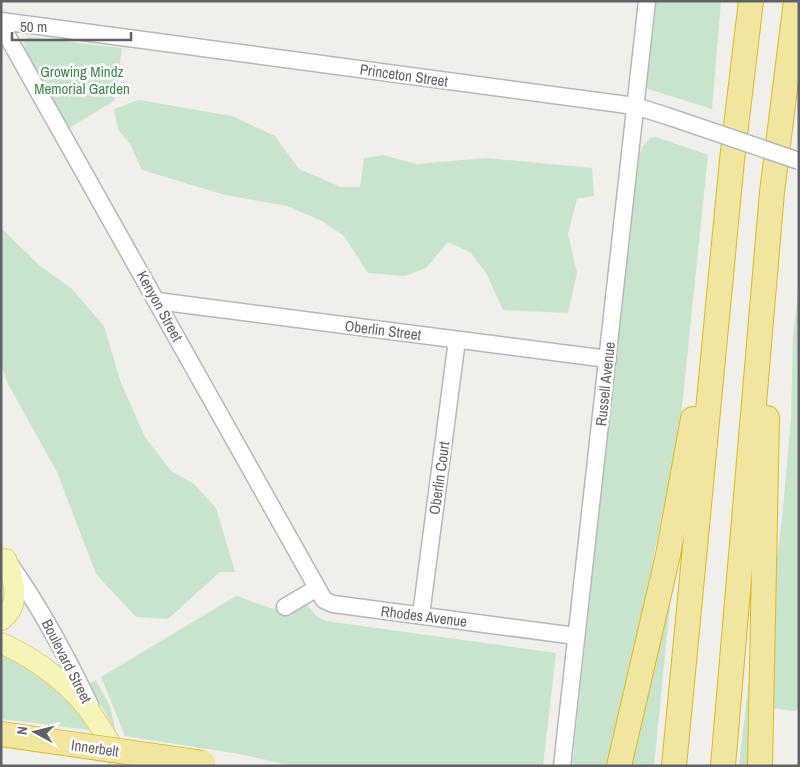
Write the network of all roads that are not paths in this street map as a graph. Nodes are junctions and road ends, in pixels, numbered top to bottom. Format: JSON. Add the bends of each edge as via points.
{"nodes":[{"id":1,"x":647,"y":1,"type":"edge"},
{"id":2,"x":796,"y":1,"type":"edge"},
{"id":3,"x":750,"y":7,"type":"edge"},
{"id":4,"x":1,"y":23,"type":"edge"},
{"id":5,"x":635,"y":106,"type":"junction"},
{"id":6,"x":732,"y":160,"type":"junction"},
{"id":7,"x":799,"y":161,"type":"edge"},
{"id":8,"x":772,"y":192,"type":"junction"},
{"id":9,"x":157,"y":301,"type":"junction"},
{"id":10,"x":457,"y":340,"type":"junction"},
{"id":11,"x":608,"y":359,"type":"junction"},
{"id":12,"x":4,"y":555,"type":"edge"},
{"id":13,"x":317,"y":588,"type":"junction"},
{"id":14,"x":285,"y":608,"type":"dead end"},
{"id":15,"x":421,"y":615,"type":"junction"},
{"id":16,"x":1,"y":620,"type":"edge"},
{"id":17,"x":576,"y":636,"type":"junction"},
{"id":18,"x":1,"y":644,"type":"edge"},
{"id":19,"x":97,"y":720,"type":"junction"},
{"id":20,"x":1,"y":734,"type":"edge"},
{"id":21,"x":211,"y":764,"type":"edge"},
{"id":22,"x":123,"y":766,"type":"edge"},
{"id":23,"x":562,"y":766,"type":"edge"},
{"id":24,"x":619,"y":766,"type":"edge"},
{"id":25,"x":674,"y":766,"type":"edge"},
{"id":26,"x":723,"y":766,"type":"edge"},
{"id":27,"x":760,"y":766,"type":"edge"}],
"edges":[{"from":1,"to":5,"type":"street","name":"Russell Avenue"},
{"from":2,"to":8,"type":"highway"},
{"from":3,"to":6,"type":"highway"},
{"from":4,"to":5,"type":"street","name":"Princeton Street"},
{"from":4,"to":9,"type":"street","name":"Kenyon Street"},
{"from":5,"to":7,"type":"street","name":"Princeton Street","bridge":true},
{"from":5,"to":11,"type":"street","name":"Russell Avenue"},
{"from":6,"to":24,"type":"highway","via":[[689,444]]},
{"from":6,"to":25,"type":"highway"},
{"from":8,"to":26,"type":"highway"},
{"from":8,"to":27,"type":"highway"},
{"from":9,"to":10,"type":"street","name":"Oberlin Street"},
{"from":9,"to":13,"type":"street","name":"Kenyon Street"},
{"from":10,"to":11,"type":"street","name":"Oberlin Street"},
{"from":10,"to":15,"type":"street","name":"Oberlin Court"},
{"from":11,"to":17,"type":"street","name":"Russell Avenue"},
{"from":12,"to":16,"type":"main road","name":"Boulevard Street","via":[[13,578],[14,596],[11,611]]},
{"from":12,"to":19,"type":"street","name":"Boulevard Street","via":[[34,598]]},
{"from":13,"to":14,"type":"street"},
{"from":13,"to":15,"type":"street","name":"Rhodes Avenue","via":[[324,600],[333,604]]},
{"from":15,"to":17,"type":"street","name":"Rhodes Avenue"},
{"from":17,"to":23,"type":"street","name":"Russell Avenue"},
{"from":18,"to":19,"type":"main road","via":[[32,660],[54,677]]},
{"from":19,"to":22,"type":"main road","name":"Boulevard Street"},
{"from":20,"to":21,"type":"highway","name":"Innerbelt","bridge":true}]}
